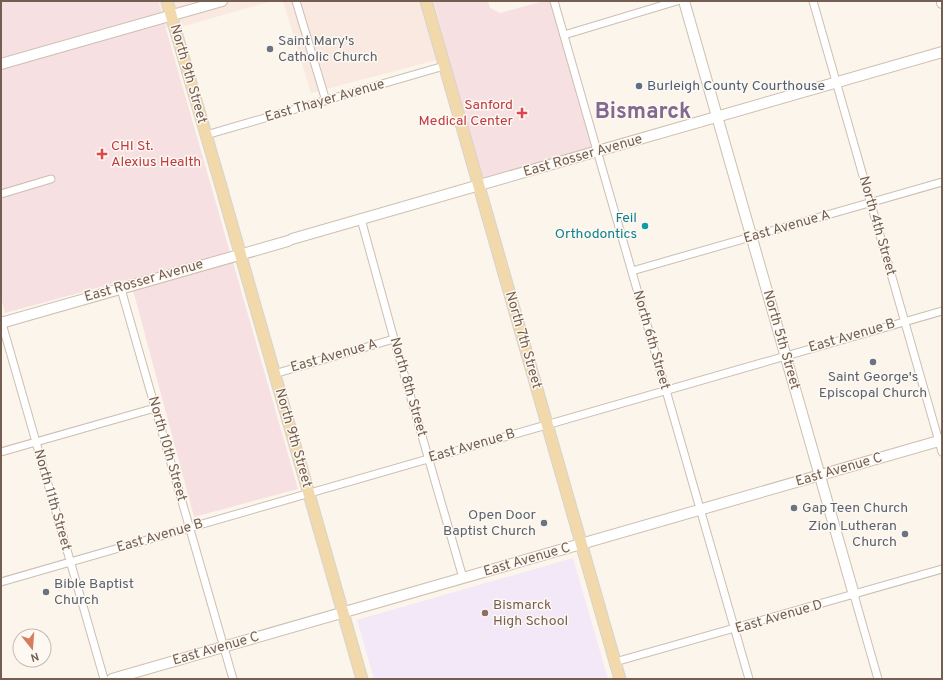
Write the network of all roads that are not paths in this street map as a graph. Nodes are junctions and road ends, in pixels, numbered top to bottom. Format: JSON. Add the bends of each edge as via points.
{"nodes":[{"id":1,"x":167,"y":1,"type":"edge"},
{"id":2,"x":222,"y":1,"type":"edge"},
{"id":3,"x":296,"y":1,"type":"edge"},
{"id":4,"x":426,"y":1,"type":"edge"},
{"id":5,"x":554,"y":1,"type":"edge"},
{"id":6,"x":677,"y":1,"type":"edge"},
{"id":7,"x":684,"y":1,"type":"edge"},
{"id":8,"x":813,"y":1,"type":"edge"},
{"id":9,"x":171,"y":15,"type":"junction"},
{"id":10,"x":564,"y":35,"type":"junction"},
{"id":11,"x":942,"y":52,"type":"edge"},
{"id":12,"x":1,"y":64,"type":"edge"},
{"id":13,"x":444,"y":66,"type":"junction"},
{"id":14,"x":836,"y":82,"type":"junction"},
{"id":15,"x":326,"y":101,"type":"junction"},
{"id":16,"x":717,"y":117,"type":"junction"},
{"id":17,"x":206,"y":135,"type":"junction"},
{"id":18,"x":598,"y":152,"type":"junction"},
{"id":19,"x":51,"y":179,"type":"dead end"},
{"id":20,"x":942,"y":182,"type":"edge"},
{"id":21,"x":479,"y":186,"type":"junction"},
{"id":22,"x":1,"y":194,"type":"edge"},
{"id":23,"x":870,"y":203,"type":"junction"},
{"id":24,"x":361,"y":219,"type":"junction"},
{"id":25,"x":751,"y":237,"type":"junction"},
{"id":26,"x":240,"y":254,"type":"junction"},
{"id":27,"x":632,"y":271,"type":"junction"},
{"id":28,"x":121,"y":289,"type":"junction"},
{"id":29,"x":942,"y":311,"type":"edge"},
{"id":30,"x":904,"y":321,"type":"junction"},
{"id":31,"x":1,"y":322,"type":"edge"},
{"id":32,"x":394,"y":339,"type":"junction"},
{"id":33,"x":785,"y":356,"type":"junction"},
{"id":34,"x":274,"y":374,"type":"junction"},
{"id":35,"x":665,"y":390,"type":"junction"},
{"id":36,"x":155,"y":408,"type":"junction"},
{"id":37,"x":547,"y":425,"type":"junction"},
{"id":38,"x":941,"y":441,"type":"edge"},
{"id":39,"x":36,"y":442,"type":"junction"},
{"id":40,"x":1,"y":452,"type":"edge"},
{"id":41,"x":942,"y":452,"type":"edge"},
{"id":42,"x":428,"y":459,"type":"junction"},
{"id":43,"x":820,"y":475,"type":"junction"},
{"id":44,"x":309,"y":493,"type":"junction"},
{"id":45,"x":701,"y":510,"type":"junction"},
{"id":46,"x":189,"y":527,"type":"junction"},
{"id":47,"x":581,"y":544,"type":"junction"},
{"id":48,"x":70,"y":562,"type":"junction"},
{"id":49,"x":942,"y":570,"type":"edge"},
{"id":50,"x":463,"y":578,"type":"junction"},
{"id":51,"x":1,"y":582,"type":"edge"},
{"id":52,"x":854,"y":595,"type":"junction"},
{"id":53,"x":343,"y":613,"type":"junction"},
{"id":54,"x":735,"y":630,"type":"junction"},
{"id":55,"x":224,"y":647,"type":"junction"},
{"id":56,"x":615,"y":662,"type":"junction"},
{"id":57,"x":104,"y":679,"type":"edge"},
{"id":58,"x":112,"y":679,"type":"edge"},
{"id":59,"x":233,"y":679,"type":"edge"},
{"id":60,"x":362,"y":679,"type":"edge"},
{"id":61,"x":620,"y":679,"type":"edge"},
{"id":62,"x":749,"y":679,"type":"edge"},
{"id":63,"x":878,"y":679,"type":"edge"}],
"edges":[{"from":1,"to":9,"type":"main road","name":"North 9th Street"},
{"from":2,"to":9,"type":"street"},
{"from":3,"to":15,"type":"street"},
{"from":4,"to":13,"type":"main road","name":"North 7th Street"},
{"from":5,"to":10,"type":"street","name":"North 6th Street"},
{"from":6,"to":10,"type":"street"},
{"from":7,"to":16,"type":"street","name":"North 5th Street"},
{"from":8,"to":14,"type":"street","name":"North 4th Street"},
{"from":9,"to":12,"type":"street"},
{"from":9,"to":17,"type":"main road","name":"North 9th Street"},
{"from":10,"to":18,"type":"street","name":"North 6th Street"},
{"from":11,"to":14,"type":"street","name":"East Rosser Avenue"},
{"from":13,"to":15,"type":"street","name":"East Thayer Avenue"},
{"from":13,"to":21,"type":"main road","name":"North 7th Street"},
{"from":14,"to":16,"type":"street","name":"East Rosser Avenue"},
{"from":14,"to":23,"type":"street","name":"North 4th Street"},
{"from":15,"to":17,"type":"street","name":"East Thayer Avenue"},
{"from":16,"to":18,"type":"street","name":"East Rosser Avenue"},
{"from":16,"to":25,"type":"street","name":"North 5th Street"},
{"from":17,"to":26,"type":"main road","name":"North 9th Street"},
{"from":18,"to":21,"type":"street","name":"East Rosser Avenue"},
{"from":18,"to":27,"type":"street","name":"North 6th Street"},
{"from":19,"to":22,"type":"street"},
{"from":20,"to":23,"type":"street","name":"East Avenue A"},
{"from":21,"to":24,"type":"street","name":"East Rosser Avenue"},
{"from":21,"to":37,"type":"main road","name":"North 7th Street"},
{"from":23,"to":25,"type":"street","name":"East Avenue A"},
{"from":23,"to":30,"type":"street","name":"North 4th Street"},
{"from":24,"to":26,"type":"street","name":"East Rosser Avenue"},
{"from":24,"to":32,"type":"street","name":"North 8th Street"},
{"from":25,"to":27,"type":"street","name":"East Avenue A"},
{"from":25,"to":33,"type":"street","name":"North 5th Street"},
{"from":26,"to":28,"type":"street","name":"East Rosser Avenue"},
{"from":26,"to":34,"type":"main road","name":"North 9th Street"},
{"from":27,"to":35,"type":"street","name":"North 6th Street"},
{"from":28,"to":31,"type":"street","name":"East Rosser Avenue"},
{"from":28,"to":36,"type":"street","name":"North 10th Street"},
{"from":29,"to":30,"type":"street","name":"East Avenue B"},
{"from":30,"to":33,"type":"street","name":"East Avenue B"},
{"from":30,"to":38,"type":"street","name":"North 4th Street"},
{"from":31,"to":39,"type":"street","name":"North 11th Street"},
{"from":32,"to":34,"type":"street","name":"East Avenue A"},
{"from":32,"to":42,"type":"street","name":"North 8th Street"},
{"from":33,"to":35,"type":"street","name":"East Avenue B"},
{"from":33,"to":43,"type":"street","name":"North 5th Street"},
{"from":34,"to":44,"type":"main road","name":"North 9th Street"},
{"from":35,"to":37,"type":"street","name":"East Avenue B"},
{"from":35,"to":45,"type":"street","name":"North 6th Street"},
{"from":36,"to":39,"type":"street"},
{"from":36,"to":46,"type":"street","name":"North 10th Street"},
{"from":37,"to":42,"type":"street","name":"East Avenue B"},
{"from":37,"to":47,"type":"main road","name":"North 7th Street"},
{"from":38,"to":41,"type":"street","name":"North 4th Street"},
{"from":38,"to":43,"type":"street","name":"East Avenue C"},
{"from":39,"to":40,"type":"street"},
{"from":39,"to":48,"type":"street","name":"North 11th Street"},
{"from":42,"to":44,"type":"street","name":"East Avenue B"},
{"from":42,"to":50,"type":"street","name":"North 8th Street"},
{"from":43,"to":45,"type":"street","name":"East Avenue C"},
{"from":43,"to":52,"type":"street","name":"North 5th Street"},
{"from":44,"to":46,"type":"street","name":"East Avenue B"},
{"from":44,"to":53,"type":"main road","name":"North 9th Street"},
{"from":45,"to":47,"type":"street","name":"East Avenue C"},
{"from":45,"to":54,"type":"street","name":"North 6th Street"},
{"from":46,"to":48,"type":"street","name":"East Avenue B"},
{"from":46,"to":55,"type":"street","name":"North 10th Street"},
{"from":47,"to":50,"type":"street","name":"East Avenue C"},
{"from":47,"to":56,"type":"main road","name":"North 7th Street"},
{"from":48,"to":51,"type":"street","name":"East Avenue B"},
{"from":48,"to":57,"type":"street","name":"North 11th Street"},
{"from":49,"to":52,"type":"street","name":"East Avenue D"},
{"from":50,"to":53,"type":"street","name":"East Avenue C"},
{"from":52,"to":54,"type":"street","name":"East Avenue D"},
{"from":52,"to":63,"type":"street","name":"North 5th Street"},
{"from":53,"to":55,"type":"street","name":"East Avenue C"},
{"from":53,"to":60,"type":"main road","name":"North 9th Street"},
{"from":54,"to":56,"type":"street","name":"East Avenue D"},
{"from":54,"to":62,"type":"street","name":"North 6th Street"},
{"from":55,"to":58,"type":"street","name":"East Avenue C"},
{"from":55,"to":59,"type":"street","name":"North 10th Street"},
{"from":56,"to":61,"type":"main road","name":"North 7th Street"}]}
